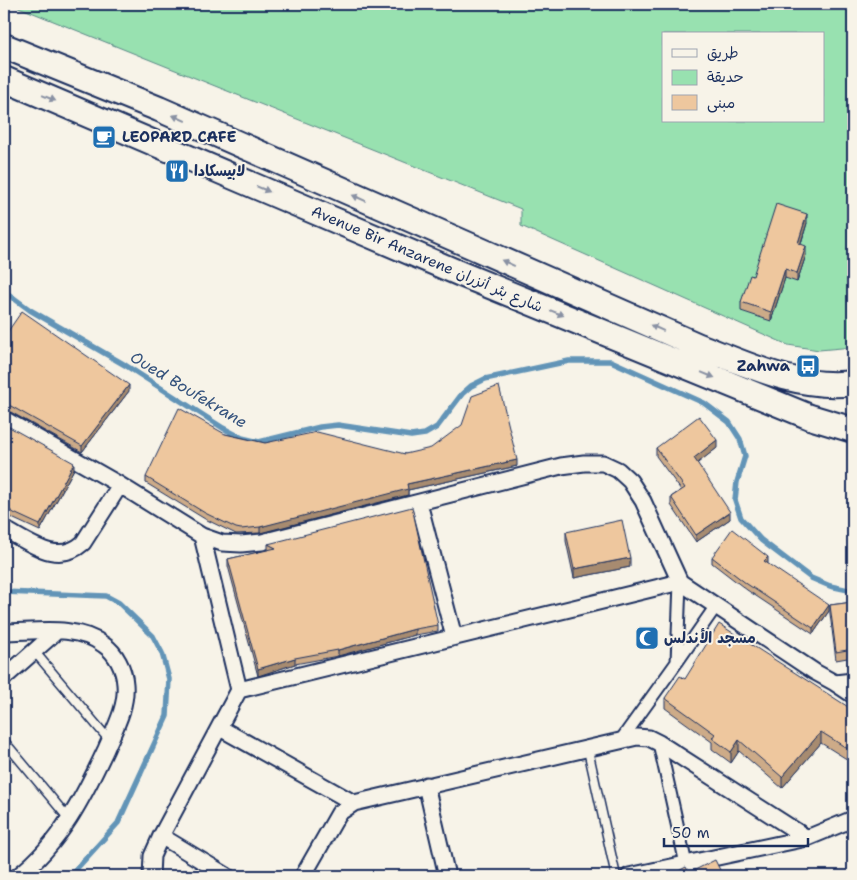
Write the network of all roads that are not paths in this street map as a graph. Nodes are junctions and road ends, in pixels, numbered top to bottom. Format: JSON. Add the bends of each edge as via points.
{"nodes":[{"id":1,"x":4,"y":46,"type":"edge"},
{"id":2,"x":4,"y":79,"type":"edge"},
{"id":3,"x":853,"y":382,"type":"edge"},
{"id":4,"x":4,"y":419,"type":"edge"},
{"id":5,"x":853,"y":430,"type":"edge"},
{"id":6,"x":120,"y":485,"type":"junction"},
{"id":7,"x":419,"y":503,"type":"junction"},
{"id":8,"x":4,"y":529,"type":"edge"},
{"id":9,"x":202,"y":536,"type":"junction"},
{"id":10,"x":680,"y":582,"type":"junction"},
{"id":11,"x":716,"y":606,"type":"junction"},
{"id":12,"x":4,"y":632,"type":"edge"},
{"id":13,"x":57,"y":632,"type":"junction"},
{"id":14,"x":454,"y":637,"type":"junction"},
{"id":15,"x":34,"y":651,"type":"junction"},
{"id":16,"x":677,"y":662,"type":"junction"},
{"id":17,"x":4,"y":678,"type":"edge"},
{"id":18,"x":853,"y":681,"type":"edge"},
{"id":19,"x":835,"y":683,"type":"junction"},
{"id":20,"x":239,"y":690,"type":"junction"},
{"id":21,"x":853,"y":695,"type":"edge"},
{"id":22,"x":220,"y":728,"type":"junction"},
{"id":23,"x":621,"y":740,"type":"junction"},
{"id":24,"x":4,"y":741,"type":"edge"},
{"id":25,"x":110,"y":741,"type":"junction"},
{"id":26,"x":659,"y":743,"type":"junction"},
{"id":27,"x":588,"y":750,"type":"junction"},
{"id":28,"x":426,"y":785,"type":"junction"},
{"id":29,"x":354,"y":803,"type":"junction"},
{"id":30,"x":68,"y":819,"type":"junction"},
{"id":31,"x":853,"y":819,"type":"edge"},
{"id":32,"x":161,"y":836,"type":"junction"},
{"id":33,"x":807,"y":838,"type":"junction"},
{"id":34,"x":686,"y":864,"type":"junction"},
{"id":35,"x":4,"y":871,"type":"edge"},
{"id":36,"x":8,"y":876,"type":"edge"},
{"id":37,"x":18,"y":876,"type":"edge"},
{"id":38,"x":151,"y":876,"type":"edge"},
{"id":39,"x":227,"y":876,"type":"edge"},
{"id":40,"x":303,"y":876,"type":"edge"},
{"id":41,"x":447,"y":876,"type":"edge"},
{"id":42,"x":616,"y":876,"type":"edge"},
{"id":43,"x":629,"y":876,"type":"edge"}],
"edges":[{"from":3,"to":1,"type":"main road","name":"Avenue Bir Anzarene شارع بئر أنزران","one_way":true,"via":[[814,384],[776,376],[698,346],[159,109]]},
{"from":2,"to":5,"type":"main road","name":"Avenue Bir Anzarene شارع بئر أنزران","one_way":true,"via":[[470,278],[810,417]]},
{"from":4,"to":6,"type":"street"},
{"from":6,"to":8,"type":"street","via":[[83,543],[68,552],[51,552]]},
{"from":6,"to":9,"type":"street"},
{"from":7,"to":9,"type":"street","via":[[262,542],[222,543]]},
{"from":7,"to":10,"type":"street","via":[[561,466],[603,464],[618,470],[630,481]]},
{"from":7,"to":14,"type":"street"},
{"from":9,"to":20,"type":"street"},
{"from":10,"to":11,"type":"street"},
{"from":10,"to":14,"type":"street"},
{"from":10,"to":16,"type":"street"},
{"from":11,"to":16,"type":"street"},
{"from":11,"to":19,"type":"street"},
{"from":12,"to":13,"type":"street"},
{"from":13,"to":15,"type":"street"},
{"from":13,"to":25,"type":"street","via":[[78,633],[104,645],[122,668],[124,704]]},
{"from":14,"to":20,"type":"street"},
{"from":15,"to":17,"type":"street"},
{"from":15,"to":25,"type":"lane"},
{"from":16,"to":23,"type":"street"},
{"from":18,"to":19,"type":"street"},
{"from":19,"to":21,"type":"street"},
{"from":20,"to":22,"type":"street"},
{"from":22,"to":29,"type":"street"},
{"from":22,"to":32,"type":"street"},
{"from":23,"to":26,"type":"street","via":[[637,737]]},
{"from":23,"to":27,"type":"street"},
{"from":24,"to":30,"type":"lane"},
{"from":25,"to":30,"type":"street","via":[[81,802]]},
{"from":26,"to":33,"type":"street"},
{"from":26,"to":34,"type":"street"},
{"from":27,"to":28,"type":"street"},
{"from":27,"to":42,"type":"lane"},
{"from":28,"to":29,"type":"street"},
{"from":28,"to":41,"type":"street"},
{"from":29,"to":40,"type":"street","via":[[339,813]]},
{"from":30,"to":37,"type":"street","via":[[42,854]]},
{"from":31,"to":33,"type":"street"},
{"from":32,"to":38,"type":"street","via":[[152,856]]},
{"from":32,"to":39,"type":"street"},
{"from":33,"to":34,"type":"street"},
{"from":34,"to":43,"type":"street"},
{"from":35,"to":36,"type":"lane"}]}
